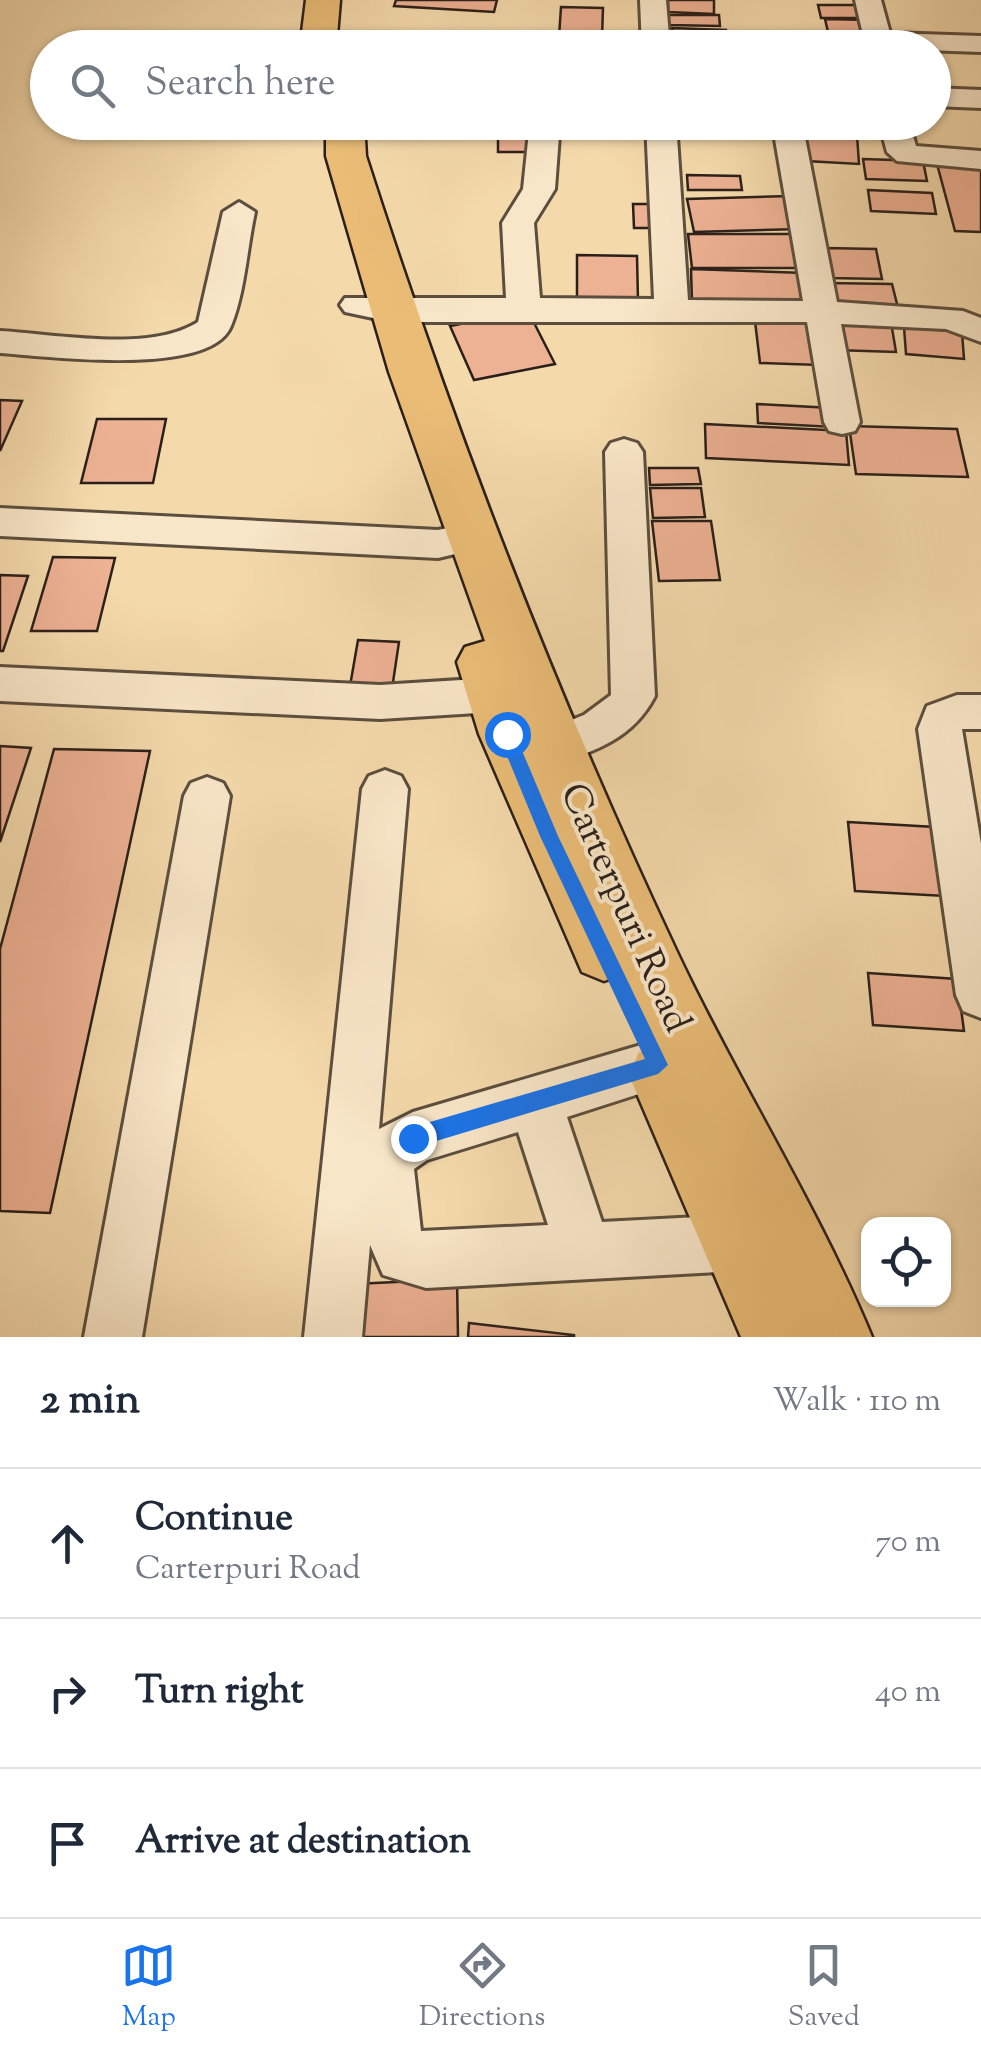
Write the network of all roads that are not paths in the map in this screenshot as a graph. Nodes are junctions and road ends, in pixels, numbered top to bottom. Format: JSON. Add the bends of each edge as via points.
{"nodes":[{"id":1,"x":323,"y":0,"type":"edge"},
{"id":2,"x":350,"y":0,"type":"edge"},
{"id":3,"x":653,"y":0,"type":"edge"},
{"id":4,"x":868,"y":0,"type":"edge"},
{"id":5,"x":320,"y":30,"type":"edge"},
{"id":6,"x":348,"y":30,"type":"edge"},
{"id":7,"x":655,"y":30,"type":"edge"},
{"id":8,"x":876,"y":30,"type":"edge"},
{"id":9,"x":951,"y":44,"type":"edge"},
{"id":10,"x":981,"y":44,"type":"edge"},
{"id":11,"x":951,"y":97,"type":"edge"},
{"id":12,"x":981,"y":98,"type":"edge"},
{"id":13,"x":316,"y":140,"type":"edge"},
{"id":14,"x":346,"y":140,"type":"edge"},
{"id":15,"x":543,"y":140,"type":"edge"},
{"id":16,"x":662,"y":140,"type":"edge"},
{"id":17,"x":790,"y":140,"type":"edge"},
{"id":18,"x":899,"y":140,"type":"edge"},
{"id":19,"x":981,"y":160,"type":"edge"},
{"id":20,"x":240,"y":212,"type":"dead end"},
{"id":21,"x":374,"y":308,"type":"junction"},
{"id":22,"x":524,"y":308,"type":"junction"},
{"id":23,"x":672,"y":310,"type":"junction"},
{"id":24,"x":823,"y":312,"type":"junction"},
{"id":25,"x":981,"y":331,"type":"edge"},
{"id":26,"x":0,"y":342,"type":"edge"},
{"id":27,"x":842,"y":422,"type":"dead end"},
{"id":28,"x":624,"y":452,"type":"dead end"},
{"id":29,"x":0,"y":522,"type":"edge"},
{"id":30,"x":456,"y":540,"type":"junction"},
{"id":31,"x":0,"y":684,"type":"edge"},
{"id":32,"x":514,"y":694,"type":"junction"},
{"id":33,"x":981,"y":712,"type":"edge"},
{"id":34,"x":555,"y":746,"type":"junction"},
{"id":35,"x":385,"y":789,"type":"dead end"},
{"id":36,"x":207,"y":796,"type":"dead end"},
{"id":37,"x":981,"y":995,"type":"edge"},
{"id":38,"x":658,"y":1065,"type":"junction"},
{"id":39,"x":535,"y":1101,"type":"junction"},
{"id":40,"x":737,"y":1243,"type":"junction"},
{"id":41,"x":584,"y":1252,"type":"junction"},
{"id":42,"x":113,"y":1337,"type":"edge"},
{"id":43,"x":333,"y":1337,"type":"edge"},
{"id":44,"x":779,"y":1337,"type":"edge"},
{"id":45,"x":834,"y":1337,"type":"edge"}],
"edges":[{"from":1,"to":5,"type":"main road"},
{"from":2,"to":6,"type":"main road"},
{"from":3,"to":7,"type":"street"},
{"from":4,"to":8,"type":"street"},
{"from":9,"to":10,"type":"street"},
{"from":11,"to":12,"type":"street"},
{"from":13,"to":21,"type":"main road","name":"Carterpuri Road","via":[[316,158]]},
{"from":14,"to":21,"type":"main road","name":"Carterpuri Road"},
{"from":15,"to":22,"type":"street","via":[[539,189],[518,223]]},
{"from":16,"to":23,"type":"street"},
{"from":17,"to":24,"type":"street"},
{"from":18,"to":19,"type":"street","via":[[908,155]]},
{"from":20,"to":26,"type":"street","via":[[214,328],[202,340],[161,348]]},
{"from":21,"to":22,"type":"street"},
{"from":21,"to":30,"type":"main road","name":"Carterpuri Road"},
{"from":22,"to":23,"type":"street"},
{"from":23,"to":24,"type":"street"},
{"from":24,"to":25,"type":"street","via":[[952,319]]},
{"from":24,"to":27,"type":"street"},
{"from":28,"to":34,"type":"street","via":[[633,696],[612,722]]},
{"from":29,"to":30,"type":"street"},
{"from":30,"to":32,"type":"main road","name":"Carterpuri Road"},
{"from":31,"to":32,"type":"street","via":[[360,701]]},
{"from":32,"to":34,"type":"main road","name":"Carterpuri Road"},
{"from":32,"to":38,"type":"main road","name":"Carterpuri Road","via":[[507,734]]},
{"from":33,"to":37,"type":"street","via":[[942,718],[940,729]]},
{"from":34,"to":45,"type":"main road","name":"Carterpuri Road","via":[[681,1028]]},
{"from":35,"to":43,"type":"street"},
{"from":36,"to":42,"type":"street"},
{"from":38,"to":39,"type":"street"},
{"from":38,"to":40,"type":"main road","name":"Carterpuri Road"},
{"from":39,"to":41,"type":"street"},
{"from":39,"to":41,"type":"street","via":[[413,1138],[386,1156],[389,1224],[403,1254],[426,1260]]},
{"from":40,"to":41,"type":"street"},
{"from":40,"to":44,"type":"main road","name":"Carterpuri Road"}]}
